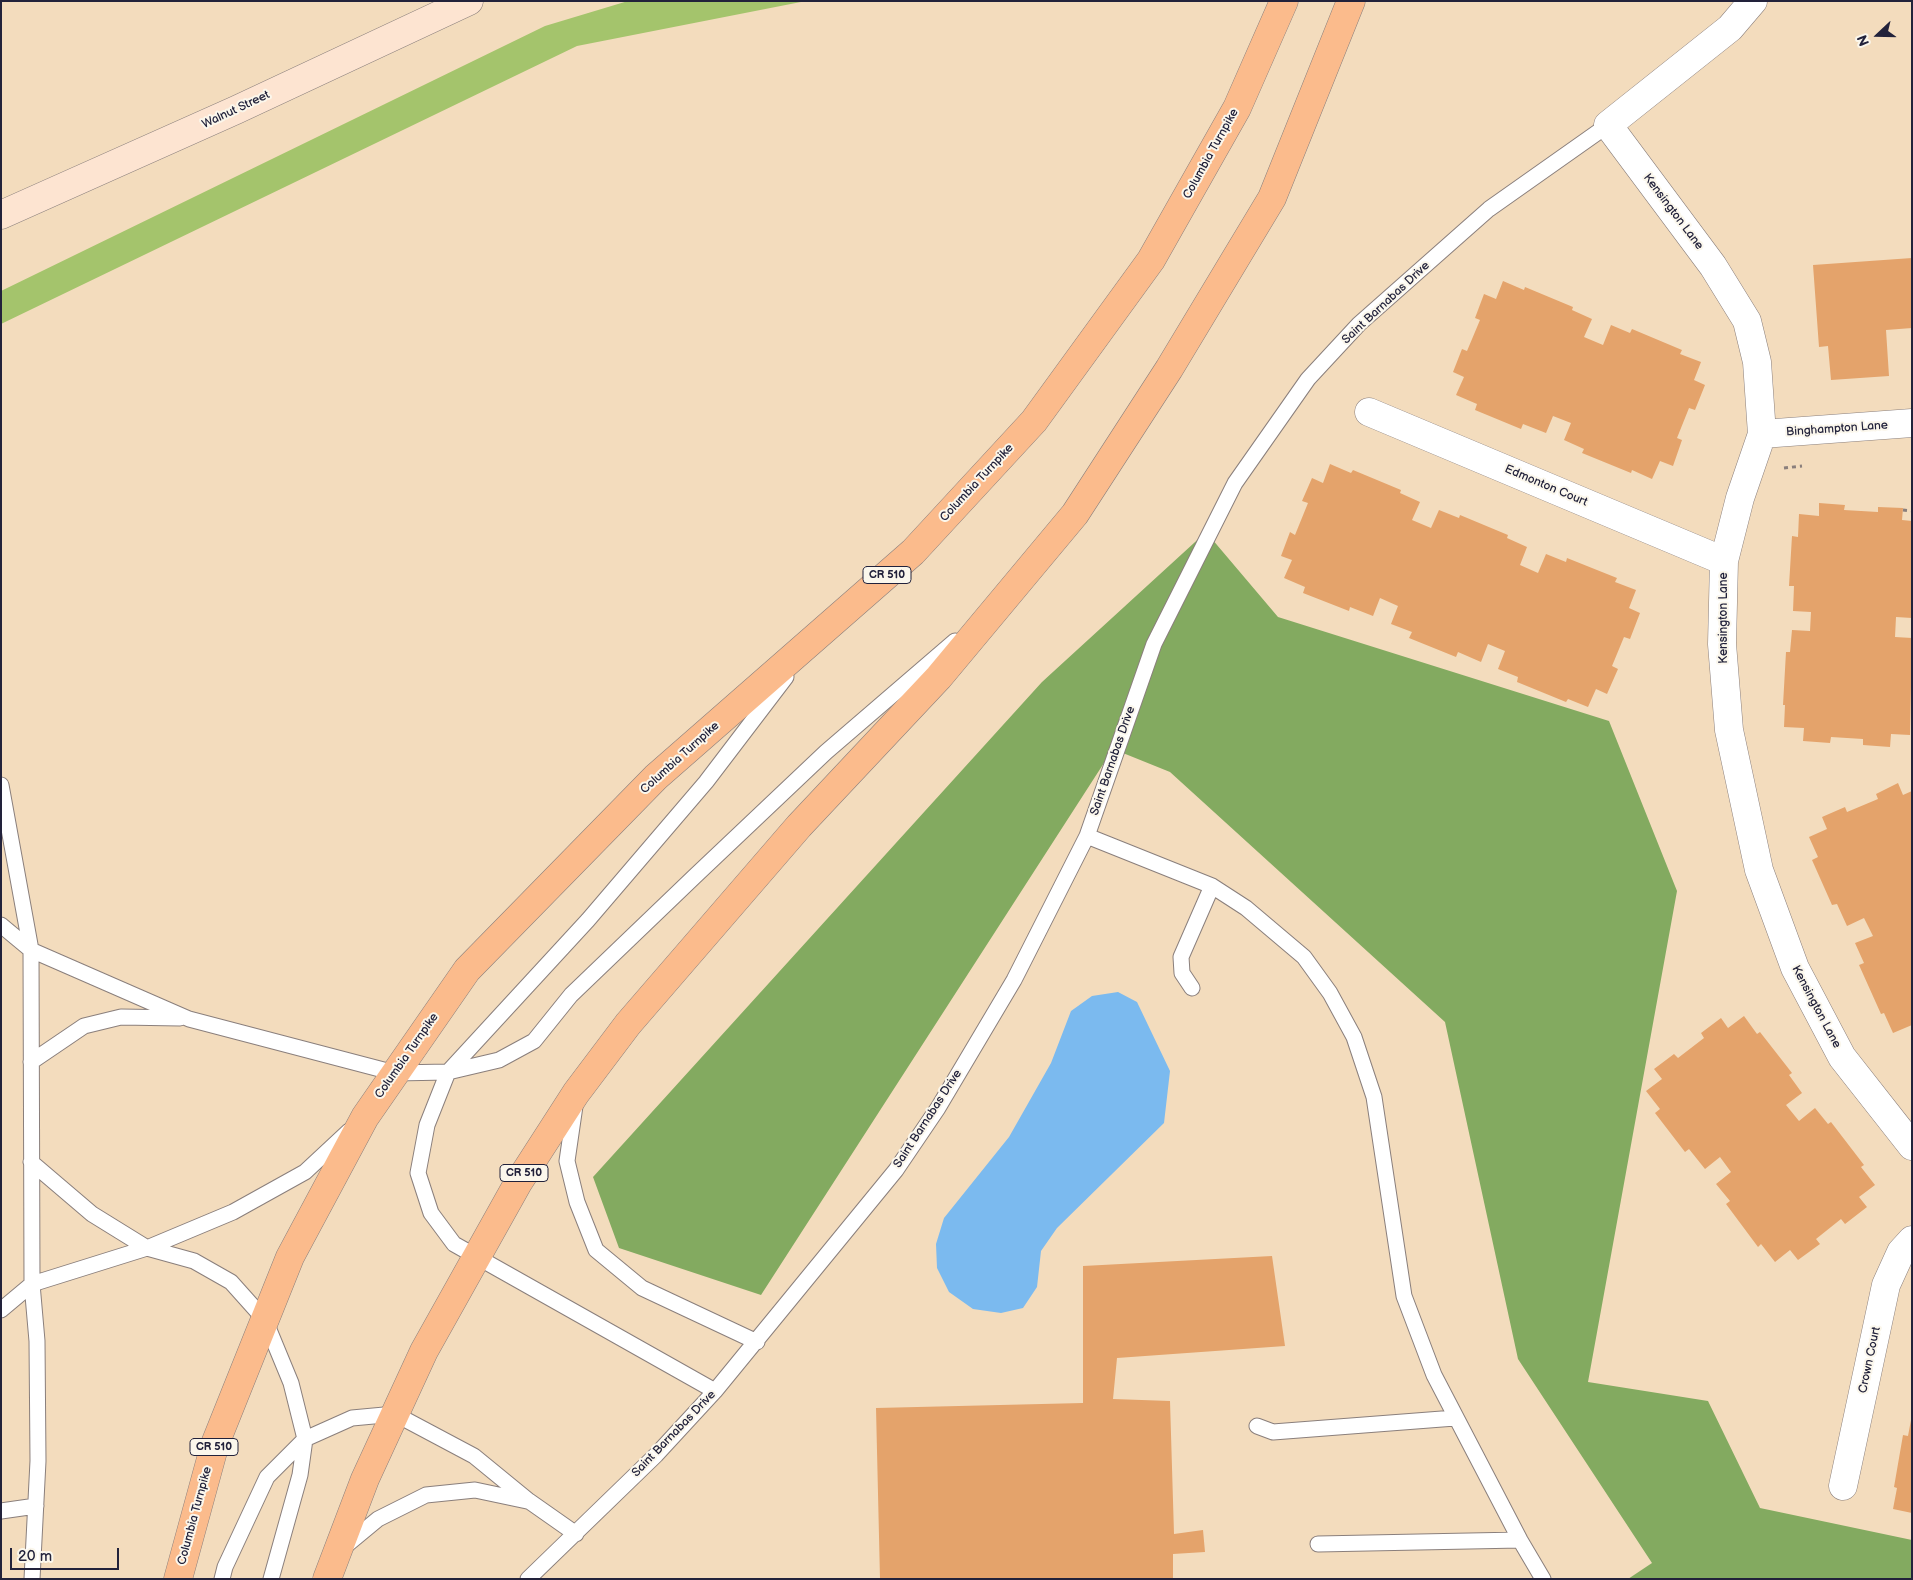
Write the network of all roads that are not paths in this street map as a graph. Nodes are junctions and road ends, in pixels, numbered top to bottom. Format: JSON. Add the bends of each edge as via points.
{"nodes":[{"id":1,"x":469,"y":1,"type":"edge"},
{"id":2,"x":1284,"y":1,"type":"edge"},
{"id":3,"x":1351,"y":1,"type":"edge"},
{"id":4,"x":1753,"y":1,"type":"edge"},
{"id":5,"x":1608,"y":125,"type":"junction"},
{"id":6,"x":1,"y":216,"type":"edge"},
{"id":7,"x":1369,"y":412,"type":"dead end"},
{"id":8,"x":1912,"y":423,"type":"edge"},
{"id":9,"x":1762,"y":434,"type":"junction"},
{"id":10,"x":1724,"y":561,"type":"junction"},
{"id":11,"x":1003,"y":600,"type":"junction"},
{"id":12,"x":815,"y":638,"type":"junction"},
{"id":13,"x":1,"y":785,"type":"edge"},
{"id":14,"x":1087,"y":836,"type":"junction"},
{"id":15,"x":1212,"y":886,"type":"junction"},
{"id":16,"x":1,"y":925,"type":"edge"},
{"id":17,"x":32,"y":950,"type":"junction"},
{"id":18,"x":1192,"y":988,"type":"dead end"},
{"id":19,"x":189,"y":1019,"type":"junction"},
{"id":20,"x":31,"y":1062,"type":"junction"},
{"id":21,"x":448,"y":1072,"type":"junction"},
{"id":22,"x":395,"y":1073,"type":"junction"},
{"id":23,"x":576,"y":1093,"type":"junction"},
{"id":24,"x":365,"y":1116,"type":"junction"},
{"id":25,"x":1912,"y":1146,"type":"edge"},
{"id":26,"x":31,"y":1162,"type":"junction"},
{"id":27,"x":1912,"y":1240,"type":"edge"},
{"id":28,"x":147,"y":1248,"type":"junction"},
{"id":29,"x":475,"y":1256,"type":"junction"},
{"id":30,"x":32,"y":1284,"type":"junction"},
{"id":31,"x":1,"y":1310,"type":"edge"},
{"id":32,"x":265,"y":1320,"type":"junction"},
{"id":33,"x":757,"y":1342,"type":"junction"},
{"id":34,"x":715,"y":1391,"type":"junction"},
{"id":35,"x":395,"y":1414,"type":"junction"},
{"id":36,"x":1455,"y":1418,"type":"junction"},
{"id":37,"x":1257,"y":1426,"type":"dead end"},
{"id":38,"x":305,"y":1439,"type":"junction"},
{"id":39,"x":1843,"y":1486,"type":"dead end"},
{"id":40,"x":529,"y":1501,"type":"junction"},
{"id":41,"x":36,"y":1506,"type":"junction"},
{"id":42,"x":1,"y":1512,"type":"edge"},
{"id":43,"x":576,"y":1534,"type":"junction"},
{"id":44,"x":1520,"y":1540,"type":"junction"},
{"id":45,"x":1318,"y":1544,"type":"dead end"},
{"id":46,"x":337,"y":1553,"type":"junction"},
{"id":47,"x":32,"y":1579,"type":"edge"},
{"id":48,"x":178,"y":1579,"type":"edge"},
{"id":49,"x":222,"y":1579,"type":"edge"},
{"id":50,"x":271,"y":1579,"type":"edge"},
{"id":51,"x":327,"y":1579,"type":"edge"},
{"id":52,"x":528,"y":1579,"type":"edge"},
{"id":53,"x":1543,"y":1579,"type":"edge"}],
"edges":[{"from":1,"to":6,"type":"street","name":"Walnut Street"},
{"from":2,"to":12,"type":"main road","name":"Columbia Turnpike","number":"CR 510","via":[[1237,108],[1151,260],[1034,421],[913,552]]},
{"from":3,"to":11,"type":"main road","number":"CR 510","via":[[1272,198],[1169,369],[1074,514]]},
{"from":4,"to":5,"type":"street","name":"Saint Barnabas Drive","via":[[1730,28]]},
{"from":5,"to":9,"type":"street","name":"Kensington Lane","via":[[1713,266],[1747,321],[1756,362]]},
{"from":5,"to":14,"type":"lane","name":"Saint Barnabas Drive","via":[[1489,209],[1359,324],[1308,379],[1235,483],[1154,644]]},
{"from":7,"to":10,"type":"street","name":"Edmonton Court"},
{"from":8,"to":9,"type":"street","name":"Binghampton Lane"},
{"from":9,"to":10,"type":"street","name":"Kensington Lane","via":[[1740,498]]},
{"from":10,"to":25,"type":"street","name":"Kensington Lane","via":[[1722,644],[1729,730],[1759,870],[1795,968],[1842,1057]]},
{"from":11,"to":21,"type":"lane","via":[[819,759],[571,995],[534,1041],[499,1060]]},
{"from":11,"to":23,"type":"main road","number":"CR 510","via":[[939,677],[799,826],[628,1024]]},
{"from":12,"to":21,"type":"lane","via":[[706,782],[588,920]]},
{"from":12,"to":22,"type":"main road","name":"Columbia Turnpike","number":"CR 510","via":[[656,778],[467,970]]},
{"from":13,"to":17,"type":"lane"},
{"from":14,"to":15,"type":"lane"},
{"from":14,"to":33,"type":"lane","name":"Saint Barnabas Drive","via":[[1014,980],[938,1108],[896,1170]]},
{"from":15,"to":18,"type":"lane","via":[[1180,957],[1182,973]]},
{"from":15,"to":36,"type":"lane","via":[[1246,908],[1304,957],[1330,993],[1354,1037],[1374,1097],[1404,1296],[1434,1375]]},
{"from":16,"to":17,"type":"lane"},
{"from":17,"to":19,"type":"lane"},
{"from":17,"to":20,"type":"lane"},
{"from":19,"to":20,"type":"lane","via":[[121,1017],[84,1026]]},
{"from":19,"to":22,"type":"lane"},
{"from":20,"to":26,"type":"lane"},
{"from":21,"to":22,"type":"lane"},
{"from":21,"to":29,"type":"lane","via":[[427,1125],[418,1173],[431,1213],[454,1244]]},
{"from":22,"to":24,"type":"main road","name":"Columbia Turnpike","number":"CR 510"},
{"from":23,"to":29,"type":"main road","number":"CR 510"},
{"from":23,"to":33,"type":"lane","via":[[567,1161],[577,1202],[596,1250],[642,1288]]},
{"from":24,"to":28,"type":"lane","via":[[305,1172],[233,1212]]},
{"from":24,"to":32,"type":"main road","name":"Columbia Turnpike","number":"CR 510","via":[[290,1257]]},
{"from":26,"to":28,"type":"lane","via":[[92,1214]]},
{"from":26,"to":30,"type":"lane"},
{"from":27,"to":39,"type":"street","name":"Crown Court","via":[[1901,1252],[1886,1285]]},
{"from":28,"to":30,"type":"lane"},
{"from":28,"to":32,"type":"lane","via":[[194,1261],[231,1282]]},
{"from":29,"to":34,"type":"lane"},
{"from":29,"to":35,"type":"main road","number":"CR 510","via":[[424,1351]]},
{"from":30,"to":31,"type":"lane"},
{"from":30,"to":41,"type":"lane","via":[[38,1341]]},
{"from":32,"to":38,"type":"lane","via":[[291,1383]]},
{"from":32,"to":48,"type":"main road","name":"Columbia Turnpike","number":"CR 510","via":[[215,1444]]},
{"from":33,"to":34,"type":"lane","name":"Saint Barnabas Drive"},
{"from":34,"to":43,"type":"lane","name":"Saint Barnabas Drive"},
{"from":35,"to":38,"type":"lane","via":[[352,1418]]},
{"from":35,"to":40,"type":"lane","via":[[474,1456]]},
{"from":35,"to":46,"type":"main road","number":"CR 510","via":[[365,1479]]},
{"from":36,"to":37,"type":"lane","via":[[1273,1432]]},
{"from":36,"to":44,"type":"lane"},
{"from":38,"to":49,"type":"lane","via":[[267,1477]]},
{"from":38,"to":50,"type":"lane","via":[[300,1475]]},
{"from":40,"to":43,"type":"lane"},
{"from":40,"to":46,"type":"lane","via":[[475,1490],[426,1495],[378,1519]]},
{"from":41,"to":42,"type":"lane"},
{"from":41,"to":47,"type":"lane"},
{"from":43,"to":52,"type":"lane","name":"Saint Barnabas Drive"},
{"from":44,"to":45,"type":"lane"},
{"from":44,"to":53,"type":"lane"},
{"from":46,"to":51,"type":"main road","number":"CR 510"}]}
